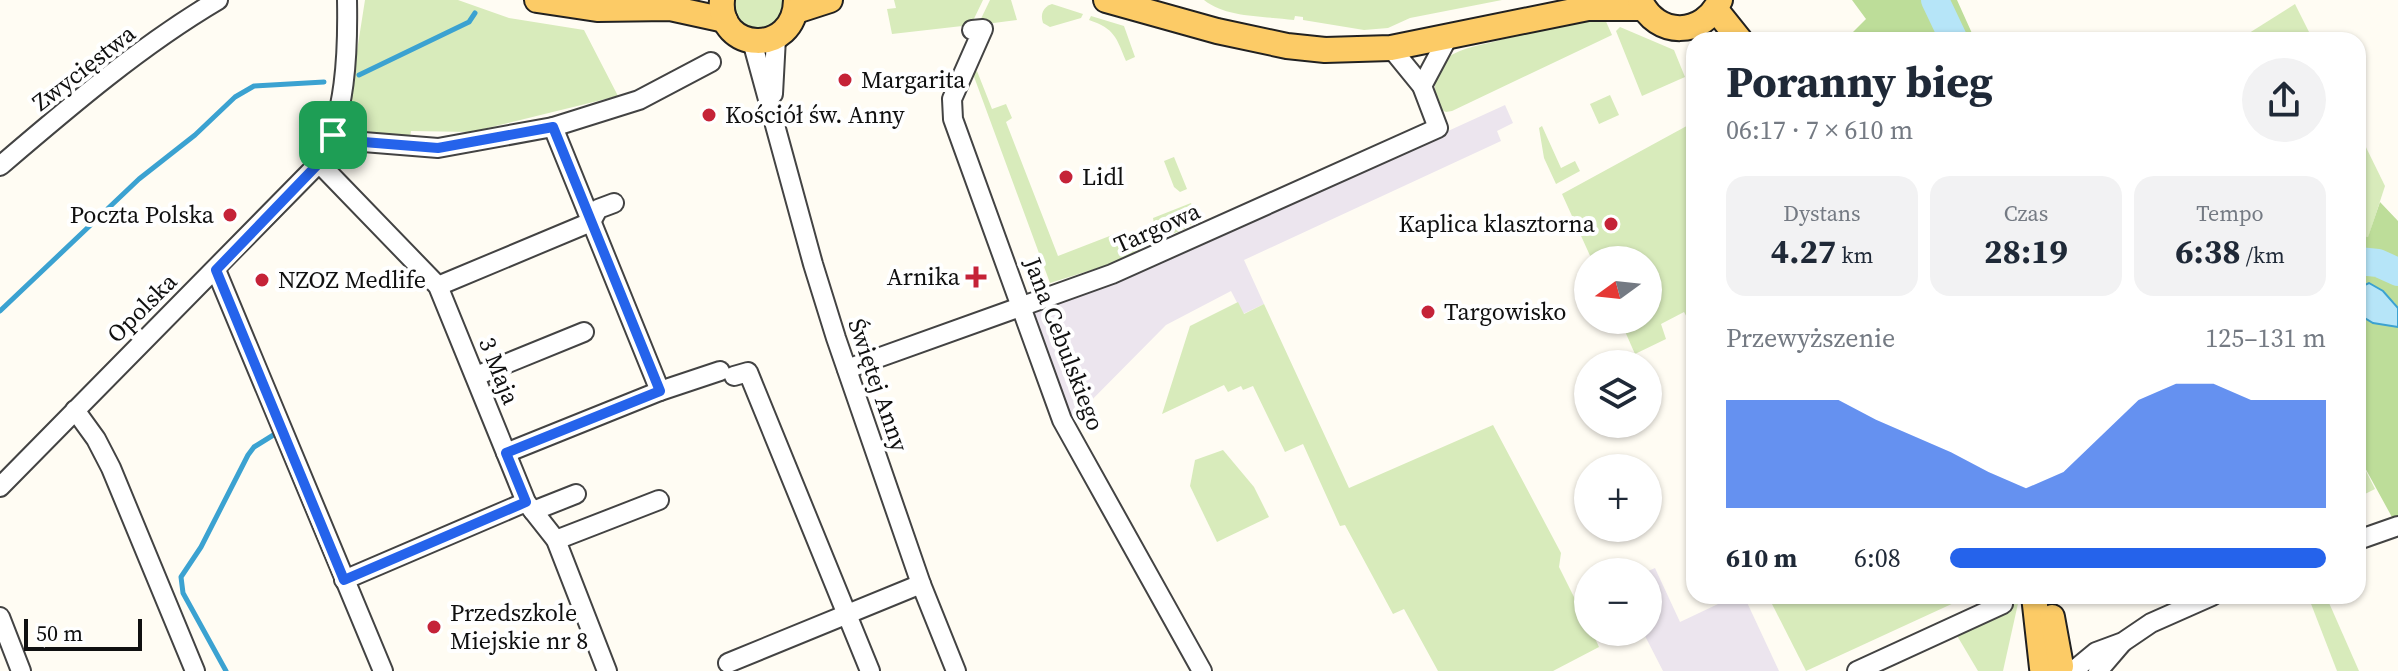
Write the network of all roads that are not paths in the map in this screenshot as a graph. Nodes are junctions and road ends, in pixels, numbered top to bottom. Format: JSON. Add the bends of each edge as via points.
{"nodes":[{"id":1,"x":218,"y":0,"type":"edge"},
{"id":2,"x":336,"y":0,"type":"edge"},
{"id":3,"x":347,"y":0,"type":"edge"},
{"id":4,"x":537,"y":0,"type":"edge"},
{"id":5,"x":830,"y":0,"type":"edge"},
{"id":6,"x":1106,"y":0,"type":"edge"},
{"id":7,"x":680,"y":4,"type":"edge"},
{"id":8,"x":1596,"y":4,"type":"edge"},
{"id":9,"x":1642,"y":4,"type":"edge"},
{"id":10,"x":206,"y":6,"type":"edge"},
{"id":11,"x":796,"y":6,"type":"edge"},
{"id":12,"x":724,"y":10,"type":"edge"},
{"id":13,"x":1712,"y":11,"type":"edge"},
{"id":14,"x":972,"y":30,"type":"dead end"},
{"id":15,"x":1719,"y":32,"type":"edge"},
{"id":16,"x":1732,"y":32,"type":"edge"},
{"id":17,"x":345,"y":39,"type":"junction"},
{"id":18,"x":1447,"y":39,"type":"junction"},
{"id":19,"x":764,"y":40,"type":"junction"},
{"id":20,"x":1391,"y":48,"type":"junction"},
{"id":21,"x":711,"y":62,"type":"dead end"},
{"id":22,"x":1422,"y":86,"type":"junction"},
{"id":23,"x":553,"y":127,"type":"junction"},
{"id":24,"x":333,"y":135,"type":"junction"},
{"id":25,"x":319,"y":163,"type":"junction"},
{"id":26,"x":0,"y":166,"type":"edge"},
{"id":27,"x":614,"y":203,"type":"dead end"},
{"id":28,"x":591,"y":222,"type":"junction"},
{"id":29,"x":216,"y":270,"type":"junction"},
{"id":30,"x":438,"y":286,"type":"junction"},
{"id":31,"x":1022,"y":305,"type":"junction"},
{"id":32,"x":584,"y":332,"type":"dead end"},
{"id":33,"x":847,"y":369,"type":"junction"},
{"id":34,"x":476,"y":376,"type":"junction"},
{"id":35,"x":660,"y":391,"type":"junction"},
{"id":36,"x":75,"y":410,"type":"junction"},
{"id":37,"x":506,"y":453,"type":"junction"},
{"id":38,"x":0,"y":487,"type":"edge"},
{"id":39,"x":576,"y":494,"type":"dead end"},
{"id":40,"x":659,"y":500,"type":"dead end"},
{"id":41,"x":530,"y":507,"type":"junction"},
{"id":42,"x":2398,"y":526,"type":"edge"},
{"id":43,"x":2366,"y":537,"type":"edge"},
{"id":44,"x":556,"y":540,"type":"junction"},
{"id":45,"x":344,"y":580,"type":"junction"},
{"id":46,"x":921,"y":584,"type":"junction"},
{"id":47,"x":2003,"y":604,"type":"dead end"},
{"id":48,"x":2037,"y":604,"type":"edge"},
{"id":49,"x":2048,"y":604,"type":"edge"},
{"id":50,"x":2194,"y":604,"type":"edge"},
{"id":51,"x":847,"y":614,"type":"junction"},
{"id":52,"x":0,"y":617,"type":"edge"},
{"id":53,"x":2123,"y":642,"type":"junction"},
{"id":54,"x":728,"y":663,"type":"dead end"},
{"id":55,"x":2057,"y":669,"type":"edge"},
{"id":56,"x":21,"y":671,"type":"edge"},
{"id":57,"x":195,"y":671,"type":"edge"},
{"id":58,"x":383,"y":671,"type":"edge"},
{"id":59,"x":607,"y":671,"type":"edge"},
{"id":60,"x":870,"y":671,"type":"edge"},
{"id":61,"x":956,"y":671,"type":"edge"},
{"id":62,"x":1202,"y":671,"type":"edge"},
{"id":63,"x":1857,"y":671,"type":"edge"},
{"id":64,"x":2098,"y":671,"type":"edge"}],
"edges":[{"from":1,"to":10,"type":"street","name":"Zwycięstwa"},
{"from":2,"to":17,"type":"street"},
{"from":3,"to":17,"type":"street","name":"Opolska"},
{"from":4,"to":7,"type":"main road","via":[[597,9]]},
{"from":5,"to":11,"type":"main road"},
{"from":6,"to":20,"type":"main road","via":[[1287,46]]},
{"from":7,"to":12,"type":"main road"},
{"from":8,"to":9,"type":"main road"},
{"from":8,"to":18,"type":"main road"},
{"from":9,"to":13,"type":"main road","via":[[1652,18],[1676,29]]},
{"from":10,"to":26,"type":"street","name":"Zwycięstwa"},
{"from":11,"to":19,"type":"main road","via":[[792,22]]},
{"from":12,"to":19,"type":"main road","via":[[731,30]]},
{"from":13,"to":15,"type":"main road"},
{"from":13,"to":16,"type":"main road"},
{"from":14,"to":31,"type":"street","name":"Jana Cebulskiego","via":[[983,29],[951,109]]},
{"from":17,"to":24,"type":"street","name":"Opolska"},
{"from":18,"to":20,"type":"main road"},
{"from":18,"to":22,"type":"street"},
{"from":19,"to":33,"type":"street","name":"Świętej Anny","via":[[773,108],[813,264]]},
{"from":20,"to":22,"type":"street","name":"Targowa"},
{"from":21,"to":23,"type":"street","via":[[639,100]]},
{"from":22,"to":31,"type":"street","name":"Targowa","via":[[1438,128],[1126,268]]},
{"from":23,"to":24,"type":"street","via":[[438,148]]},
{"from":23,"to":28,"type":"street"},
{"from":24,"to":25,"type":"street","name":"Opolska"},
{"from":25,"to":29,"type":"street","name":"Opolska"},
{"from":25,"to":30,"type":"street","name":"3 Maja"},
{"from":27,"to":28,"type":"street","via":[[598,209]]},
{"from":28,"to":30,"type":"street"},
{"from":28,"to":35,"type":"street"},
{"from":29,"to":36,"type":"street","name":"Opolska"},
{"from":29,"to":45,"type":"street"},
{"from":30,"to":34,"type":"street","name":"3 Maja"},
{"from":31,"to":33,"type":"street","name":"Targowa"},
{"from":31,"to":62,"type":"street","name":"Jana Cebulskiego","via":[[1058,411]]},
{"from":32,"to":34,"type":"street"},
{"from":33,"to":46,"type":"street","name":"Świętej Anny"},
{"from":34,"to":37,"type":"street","name":"3 Maja"},
{"from":35,"to":37,"type":"street"},
{"from":35,"to":51,"type":"street","via":[[748,372]]},
{"from":36,"to":38,"type":"street","name":"Opolska"},
{"from":36,"to":57,"type":"street","via":[[111,468]]},
{"from":37,"to":41,"type":"street","name":"3 Maja"},
{"from":39,"to":41,"type":"street"},
{"from":40,"to":44,"type":"street"},
{"from":41,"to":44,"type":"street","name":"3 Maja"},
{"from":41,"to":45,"type":"street"},
{"from":42,"to":43,"type":"street"},
{"from":44,"to":59,"type":"street","name":"3 Maja"},
{"from":45,"to":58,"type":"street"},
{"from":46,"to":51,"type":"street"},
{"from":46,"to":61,"type":"street","name":"Świętej Anny"},
{"from":47,"to":63,"type":"street"},
{"from":48,"to":55,"type":"main road"},
{"from":49,"to":55,"type":"main road"},
{"from":50,"to":53,"type":"street"},
{"from":51,"to":54,"type":"street"},
{"from":51,"to":60,"type":"street"},
{"from":52,"to":56,"type":"street"},
{"from":53,"to":55,"type":"street"},
{"from":53,"to":64,"type":"street"}]}
